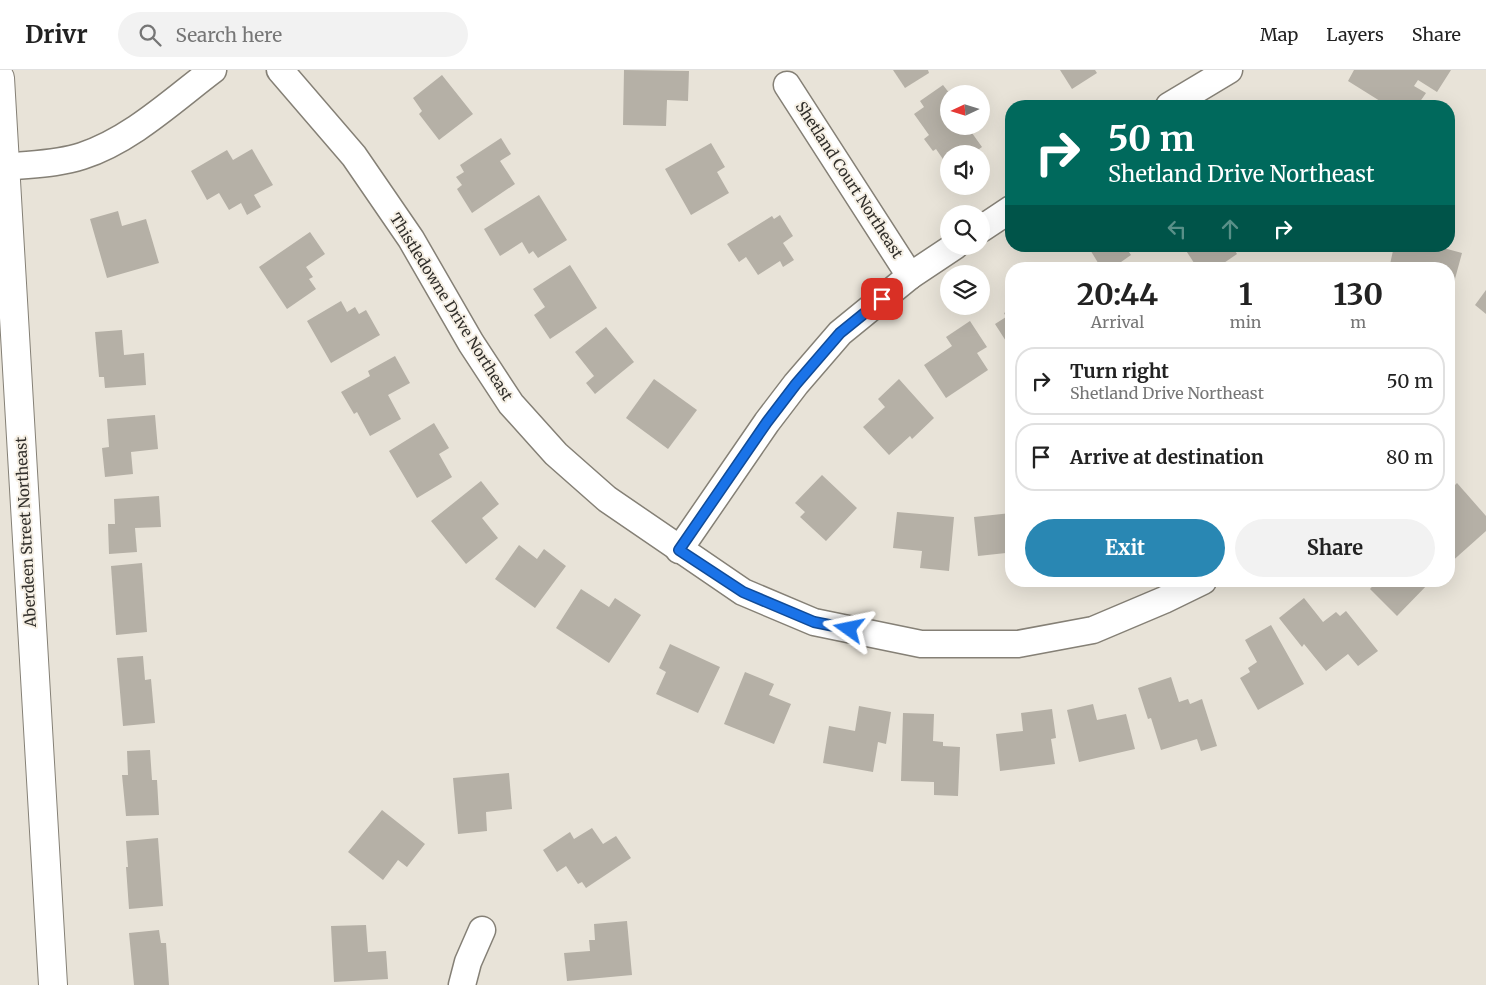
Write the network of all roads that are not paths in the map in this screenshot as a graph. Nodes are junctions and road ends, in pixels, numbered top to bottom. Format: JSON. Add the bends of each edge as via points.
{"nodes":[{"id":1,"x":213,"y":70,"type":"edge"},
{"id":2,"x":280,"y":70,"type":"edge"},
{"id":3,"x":1229,"y":70,"type":"edge"},
{"id":4,"x":0,"y":78,"type":"edge"},
{"id":5,"x":787,"y":85,"type":"dead end"},
{"id":6,"x":1179,"y":100,"type":"edge"},
{"id":7,"x":6,"y":167,"type":"junction"},
{"id":8,"x":1005,"y":213,"type":"edge"},
{"id":9,"x":990,"y":223,"type":"edge"},
{"id":10,"x":942,"y":255,"type":"edge"},
{"id":11,"x":910,"y":276,"type":"junction"},
{"id":12,"x":679,"y":550,"type":"junction"},
{"id":13,"x":1190,"y":587,"type":"edge"},
{"id":14,"x":482,"y":930,"type":"dead end"},
{"id":15,"x":53,"y":985,"type":"edge"},
{"id":16,"x":462,"y":985,"type":"edge"}],
"edges":[{"from":1,"to":7,"type":"street","via":[[134,130],[98,150],[62,161]]},
{"from":2,"to":12,"type":"street","name":"Thistledowne Drive Northeast","via":[[354,156],[411,239],[471,343],[511,404],[556,454],[607,499]]},
{"from":3,"to":6,"type":"street"},
{"from":4,"to":7,"type":"street","name":"Aberdeen Street Northeast"},
{"from":5,"to":11,"type":"street","name":"Shetland Court Northeast"},
{"from":7,"to":15,"type":"street","name":"Aberdeen Street Northeast"},
{"from":8,"to":9,"type":"street"},
{"from":10,"to":11,"type":"street"},
{"from":11,"to":12,"type":"street","via":[[840,333],[796,384]]},
{"from":12,"to":13,"type":"street","name":"Thistledowne Drive Northeast","via":[[743,592],[814,622],[921,644],[1018,644],[1092,630]]},
{"from":14,"to":16,"type":"street"}]}
